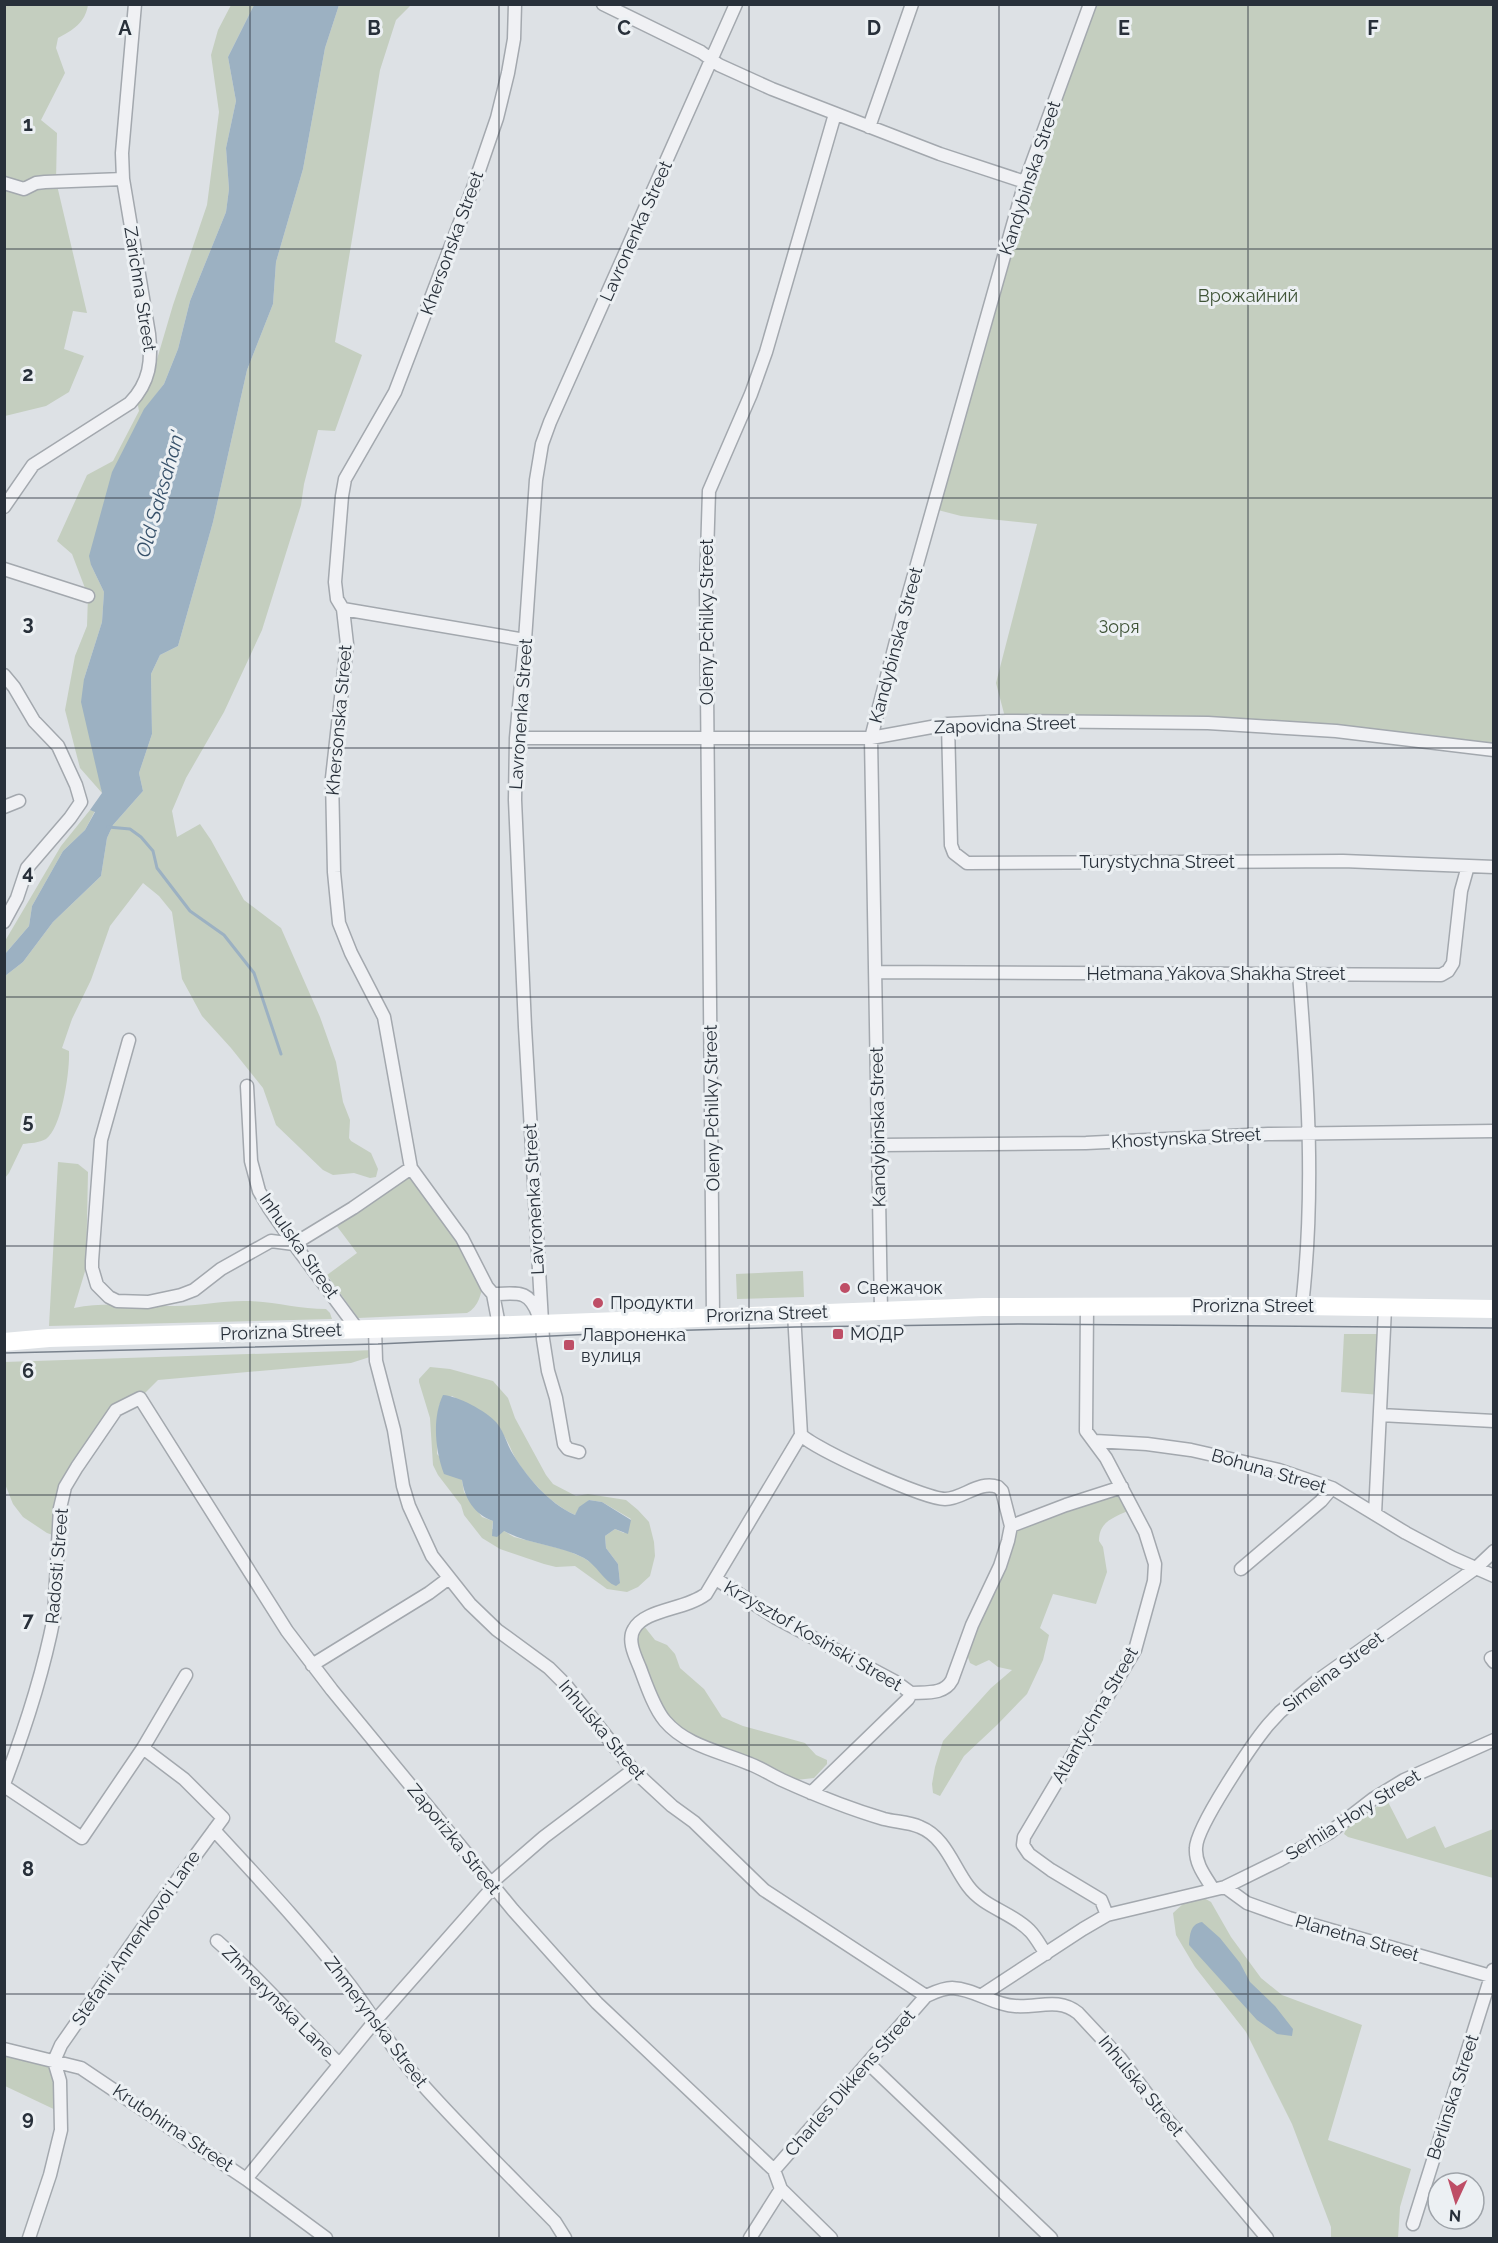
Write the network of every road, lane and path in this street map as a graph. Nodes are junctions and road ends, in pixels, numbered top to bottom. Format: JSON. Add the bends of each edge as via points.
{"nodes":[{"id":1,"x":135,"y":4,"type":"edge"},
{"id":2,"x":515,"y":4,"type":"edge"},
{"id":3,"x":603,"y":4,"type":"edge"},
{"id":4,"x":736,"y":4,"type":"edge"},
{"id":5,"x":912,"y":4,"type":"edge"},
{"id":6,"x":1090,"y":4,"type":"edge"},
{"id":7,"x":712,"y":60,"type":"junction"},
{"id":8,"x":836,"y":114,"type":"junction"},
{"id":9,"x":869,"y":127,"type":"junction"},
{"id":10,"x":123,"y":179,"type":"junction"},
{"id":11,"x":1025,"y":182,"type":"junction"},
{"id":12,"x":4,"y":183,"type":"edge"},
{"id":13,"x":4,"y":507,"type":"edge"},
{"id":14,"x":4,"y":569,"type":"edge"},
{"id":15,"x":87,"y":596,"type":"dead end"},
{"id":16,"x":343,"y":609,"type":"junction"},
{"id":17,"x":525,"y":640,"type":"junction"},
{"id":18,"x":4,"y":675,"type":"edge"},
{"id":19,"x":948,"y":724,"type":"junction"},
{"id":20,"x":516,"y":738,"type":"junction"},
{"id":21,"x":871,"y":738,"type":"junction"},
{"id":22,"x":707,"y":739,"type":"junction"},
{"id":23,"x":1494,"y":750,"type":"edge"},
{"id":24,"x":19,"y":801,"type":"dead end"},
{"id":25,"x":4,"y":807,"type":"edge"},
{"id":26,"x":1468,"y":867,"type":"junction"},
{"id":27,"x":1494,"y":867,"type":"edge"},
{"id":28,"x":4,"y":922,"type":"edge"},
{"id":29,"x":875,"y":972,"type":"junction"},
{"id":30,"x":1299,"y":974,"type":"junction"},
{"id":31,"x":129,"y":1040,"type":"dead end"},
{"id":32,"x":247,"y":1086,"type":"dead end"},
{"id":33,"x":1494,"y":1131,"type":"edge"},
{"id":34,"x":1310,"y":1133,"type":"junction"},
{"id":35,"x":879,"y":1145,"type":"junction"},
{"id":36,"x":411,"y":1168,"type":"junction"},
{"id":37,"x":294,"y":1244,"type":"junction"},
{"id":38,"x":493,"y":1294,"type":"junction"},
{"id":39,"x":1087,"y":1306,"type":"junction"},
{"id":40,"x":1302,"y":1306,"type":"junction"},
{"id":41,"x":1385,"y":1308,"type":"junction"},
{"id":42,"x":1494,"y":1310,"type":"edge"},
{"id":43,"x":882,"y":1311,"type":"junction"},
{"id":44,"x":794,"y":1313,"type":"junction"},
{"id":45,"x":713,"y":1316,"type":"junction"},
{"id":46,"x":542,"y":1324,"type":"junction"},
{"id":47,"x":499,"y":1325,"type":"junction"},
{"id":48,"x":366,"y":1329,"type":"junction"},
{"id":49,"x":4,"y":1342,"type":"edge"},
{"id":50,"x":131,"y":1402,"type":"joint"},
{"id":51,"x":1380,"y":1415,"type":"junction"},
{"id":52,"x":1494,"y":1421,"type":"edge"},
{"id":53,"x":801,"y":1435,"type":"junction"},
{"id":54,"x":1095,"y":1441,"type":"junction"},
{"id":55,"x":579,"y":1452,"type":"dead end"},
{"id":56,"x":1122,"y":1487,"type":"junction"},
{"id":57,"x":1332,"y":1488,"type":"junction"},
{"id":58,"x":1375,"y":1514,"type":"junction"},
{"id":59,"x":1011,"y":1526,"type":"junction"},
{"id":60,"x":1494,"y":1551,"type":"edge"},
{"id":61,"x":1476,"y":1568,"type":"junction"},
{"id":62,"x":1241,"y":1569,"type":"dead end"},
{"id":63,"x":1494,"y":1576,"type":"edge"},
{"id":64,"x":449,"y":1578,"type":"junction"},
{"id":65,"x":716,"y":1579,"type":"junction"},
{"id":66,"x":1494,"y":1657,"type":"edge"},
{"id":67,"x":1494,"y":1662,"type":"edge"},
{"id":68,"x":312,"y":1665,"type":"junction"},
{"id":69,"x":186,"y":1675,"type":"dead end"},
{"id":70,"x":911,"y":1693,"type":"junction"},
{"id":71,"x":1494,"y":1740,"type":"edge"},
{"id":72,"x":142,"y":1748,"type":"junction"},
{"id":73,"x":633,"y":1770,"type":"junction"},
{"id":74,"x":4,"y":1785,"type":"edge"},
{"id":75,"x":811,"y":1793,"type":"junction"},
{"id":76,"x":214,"y":1830,"type":"junction"},
{"id":77,"x":492,"y":1884,"type":"junction"},
{"id":78,"x":1219,"y":1888,"type":"junction"},
{"id":79,"x":1107,"y":1915,"type":"junction"},
{"id":80,"x":217,"y":1941,"type":"dead end"},
{"id":81,"x":1046,"y":1954,"type":"junction"},
{"id":82,"x":1493,"y":1974,"type":"edge"},
{"id":83,"x":982,"y":1995,"type":"junction"},
{"id":84,"x":926,"y":1996,"type":"junction"},
{"id":85,"x":375,"y":2021,"type":"junction"},
{"id":86,"x":4,"y":2049,"type":"edge"},
{"id":87,"x":54,"y":2061,"type":"junction"},
{"id":88,"x":868,"y":2063,"type":"junction"},
{"id":89,"x":339,"y":2064,"type":"junction"},
{"id":90,"x":774,"y":2170,"type":"junction"},
{"id":91,"x":246,"y":2179,"type":"junction"},
{"id":92,"x":781,"y":2189,"type":"junction"},
{"id":93,"x":1413,"y":2224,"type":"dead end"},
{"id":94,"x":29,"y":2238,"type":"edge"},
{"id":95,"x":326,"y":2238,"type":"edge"},
{"id":96,"x":565,"y":2238,"type":"edge"},
{"id":97,"x":750,"y":2238,"type":"edge"},
{"id":98,"x":831,"y":2238,"type":"edge"},
{"id":99,"x":1051,"y":2238,"type":"edge"},
{"id":100,"x":1267,"y":2238,"type":"edge"}],
"edges":[{"from":1,"to":10,"type":"street","name":"Zarichna Street"},
{"from":2,"to":16,"type":"street","name":"Khersonska Street","via":[[508,73],[473,188],[395,392],[345,479],[335,582]]},
{"from":3,"to":7,"type":"street"},
{"from":4,"to":7,"type":"street","name":"Lavronenka Street"},
{"from":5,"to":9,"type":"street"},
{"from":6,"to":11,"type":"street","name":"Kandybinska Street"},
{"from":7,"to":8,"type":"street"},
{"from":7,"to":17,"type":"street","name":"Lavronenka Street","via":[[542,444]]},
{"from":8,"to":9,"type":"street"},
{"from":8,"to":22,"type":"street","name":"Oleny Pchilky Street","via":[[766,352],[709,491],[705,586]]},
{"from":9,"to":11,"type":"street"},
{"from":10,"to":12,"type":"street","via":[[45,182],[24,189]]},
{"from":10,"to":13,"type":"street","name":"Zarichna Street","via":[[150,348],[146,382],[130,404],[33,465]]},
{"from":11,"to":21,"type":"street","name":"Kandybinska Street"},
{"from":14,"to":15,"type":"street"},
{"from":16,"to":17,"type":"street"},
{"from":16,"to":36,"type":"street","name":"Khersonska Street","via":[[346,660],[332,778],[336,900],[339,923],[351,953],[384,1017]]},
{"from":17,"to":20,"type":"street","name":"Lavronenka Street"},
{"from":18,"to":28,"type":"street","via":[[34,721],[58,746],[81,802],[27,868]]},
{"from":19,"to":21,"type":"street","name":"Zapovidna Street"},
{"from":19,"to":23,"type":"street","name":"Zapovidna Street","via":[[1208,723],[1336,731]]},
{"from":19,"to":26,"type":"street","name":"Turystychna Street","via":[[951,845],[954,853],[967,863],[1343,861]]},
{"from":20,"to":22,"type":"street","name":"Zapovidna Street"},
{"from":20,"to":46,"type":"street","name":"Lavronenka Street","via":[[525,1027]]},
{"from":21,"to":22,"type":"street","name":"Zapovidna Street"},
{"from":21,"to":29,"type":"street","name":"Kandybinska Street"},
{"from":22,"to":45,"type":"street","name":"Oleny Pchilky Street"},
{"from":24,"to":25,"type":"street"},
{"from":26,"to":27,"type":"street","name":"Turystychna Street"},
{"from":26,"to":30,"type":"street","name":"Hetmana Yakova Shakha Street","via":[[1461,891],[1453,963],[1448,971],[1441,975]]},
{"from":29,"to":30,"type":"street","name":"Hetmana Yakova Shakha Street"},
{"from":29,"to":35,"type":"street","name":"Kandybinska Street"},
{"from":30,"to":34,"type":"street"},
{"from":31,"to":37,"type":"street","via":[[99,1150],[92,1268],[97,1285],[117,1300],[164,1300],[194,1290],[221,1269],[271,1241]]},
{"from":32,"to":37,"type":"street","name":"Inhulska Street","via":[[255,1178],[268,1208]]},
{"from":33,"to":34,"type":"street","name":"Khostynska Street"},
{"from":34,"to":35,"type":"street","name":"Khostynska Street","via":[[1086,1143]]},
{"from":34,"to":40,"type":"street"},
{"from":35,"to":43,"type":"street","name":"Kandybinska Street"},
{"from":36,"to":37,"type":"street"},
{"from":36,"to":38,"type":"street","name":"Khersonska Street","via":[[462,1238]]},
{"from":37,"to":48,"type":"street","name":"Inhulska Street"},
{"from":38,"to":46,"type":"street","via":[[521,1293],[530,1298]]},
{"from":38,"to":47,"type":"street"},
{"from":39,"to":40,"type":"main road","name":"Prorizna Street"},
{"from":39,"to":43,"type":"main road","name":"Prorizna Street"},
{"from":39,"to":54,"type":"street","name":"Atlantychna Street","via":[[1086,1431]]},
{"from":40,"to":41,"type":"main road","name":"Prorizna Street"},
{"from":41,"to":42,"type":"main road","name":"Prorizna Street"},
{"from":41,"to":51,"type":"street"},
{"from":43,"to":44,"type":"main road","name":"Prorizna Street"},
{"from":44,"to":45,"type":"main road","name":"Prorizna Street"},
{"from":44,"to":53,"type":"street"},
{"from":45,"to":46,"type":"main road","name":"Prorizna Street"},
{"from":46,"to":47,"type":"main road","name":"Prorizna Street"},
{"from":46,"to":55,"type":"street","name":"Lavronenka Street","via":[[564,1444]]},
{"from":47,"to":48,"type":"main road","name":"Prorizna Street"},
{"from":48,"to":49,"type":"main road","name":"Prorizna Street"},
{"from":48,"to":64,"type":"street","name":"Inhulska Street","via":[[394,1430],[409,1506],[429,1549]]},
{"from":50,"to":68,"type":"street","name":"Zaporizka Street","via":[[140,1398],[145,1404]]},
{"from":50,"to":74,"type":"street","name":"Radosti Street","via":[[116,1410],[65,1487],[60,1508],[51,1635],[25,1730]]},
{"from":51,"to":52,"type":"street"},
{"from":51,"to":58,"type":"street"},
{"from":53,"to":59,"type":"street","name":"Krzysztof Kosiński Street","via":[[865,1470],[925,1495],[952,1498],[994,1485],[1002,1491]]},
{"from":53,"to":65,"type":"street","name":"Krzysztof Kosiński Street"},
{"from":54,"to":56,"type":"street","name":"Atlantychna Street"},
{"from":54,"to":57,"type":"street","name":"Bohuna Street","via":[[1191,1450],[1279,1470]]},
{"from":56,"to":59,"type":"street"},
{"from":56,"to":79,"type":"street","name":"Atlantychna Street","via":[[1145,1532],[1155,1564],[1144,1619],[1125,1670],[1024,1837],[1023,1845],[1051,1870],[1101,1900]]},
{"from":57,"to":58,"type":"street","name":"Bohuna Street"},
{"from":57,"to":62,"type":"street"},
{"from":58,"to":61,"type":"street","name":"Bohuna Street"},
{"from":59,"to":70,"type":"street","name":"Krzysztof Kosiński Street","via":[[1000,1566],[948,1686],[942,1691]]},
{"from":60,"to":61,"type":"street","name":"Simeina Street"},
{"from":61,"to":63,"type":"street","name":"Bohuna Street"},
{"from":61,"to":78,"type":"street","name":"Simeina Street","via":[[1317,1681],[1268,1725],[1197,1838],[1197,1863]]},
{"from":64,"to":68,"type":"street"},
{"from":64,"to":73,"type":"street","name":"Inhulska Street","via":[[484,1618],[565,1684]]},
{"from":65,"to":70,"type":"street","name":"Krzysztof Kosiński Street"},
{"from":65,"to":75,"type":"street","name":"Krzysztof Kosiński Street","via":[[697,1601],[646,1616],[634,1629],[633,1650],[642,1674],[661,1716],[682,1735]]},
{"from":66,"to":67,"type":"street"},
{"from":68,"to":77,"type":"street","name":"Zaporizka Street"},
{"from":69,"to":72,"type":"street"},
{"from":70,"to":75,"type":"street","name":"Krzysztof Kosiński Street"},
{"from":71,"to":78,"type":"street","name":"Serhiia Hory Street","via":[[1404,1780],[1329,1833]]},
{"from":72,"to":74,"type":"street","via":[[82,1838]]},
{"from":72,"to":76,"type":"street","name":"Stefanii Annenkovoi Lane","via":[[184,1779],[223,1818]]},
{"from":73,"to":77,"type":"street","name":"Zhmerynska Lane","via":[[544,1837]]},
{"from":73,"to":84,"type":"street","name":"Inhulska Street","via":[[764,1890]]},
{"from":75,"to":81,"type":"street","name":"Krzysztof Kosiński Street","via":[[928,1832],[977,1896],[1030,1931]]},
{"from":76,"to":85,"type":"street","name":"Zhmerynska Street","via":[[339,1972]]},
{"from":76,"to":87,"type":"street","name":"Stefanii Annenkovoi Lane","via":[[73,2027]]},
{"from":77,"to":85,"type":"street","name":"Zhmerynska Lane"},
{"from":77,"to":90,"type":"street","name":"Zaporizka Street","via":[[597,2003]]},
{"from":78,"to":79,"type":"street"},
{"from":78,"to":82,"type":"street","name":"Planetna Street","via":[[1289,1918]]},
{"from":79,"to":81,"type":"street"},
{"from":80,"to":89,"type":"street","name":"Zhmerynska Lane"},
{"from":81,"to":83,"type":"street"},
{"from":82,"to":93,"type":"street","name":"Berlinska Street"},
{"from":83,"to":84,"type":"street","name":"Inhulska Street","via":[[944,1988]]},
{"from":83,"to":100,"type":"street","name":"Inhulska Street","via":[[1016,2007],[1052,2003],[1078,2013],[1120,2058]]},
{"from":84,"to":88,"type":"street","name":"Charles Dikkens Street"},
{"from":85,"to":89,"type":"street","name":"Zhmerynska Lane"},
{"from":85,"to":96,"type":"street","name":"Zhmerynska Street","via":[[421,2083],[555,2222]]},
{"from":86,"to":87,"type":"street","name":"Krutohirna Street"},
{"from":87,"to":91,"type":"street","name":"Krutohirna Street","via":[[74,2065],[101,2079]]},
{"from":87,"to":94,"type":"street","via":[[60,2081],[61,2130]]},
{"from":88,"to":90,"type":"street","name":"Charles Dikkens Street"},
{"from":88,"to":99,"type":"street"},
{"from":89,"to":91,"type":"street","name":"Zhmerynska Lane"},
{"from":90,"to":92,"type":"street","name":"Zaporizka Street"},
{"from":91,"to":95,"type":"street","name":"Krutohirna Street"},
{"from":92,"to":97,"type":"street"},
{"from":92,"to":98,"type":"street","name":"Zaporizka Street"}]}
